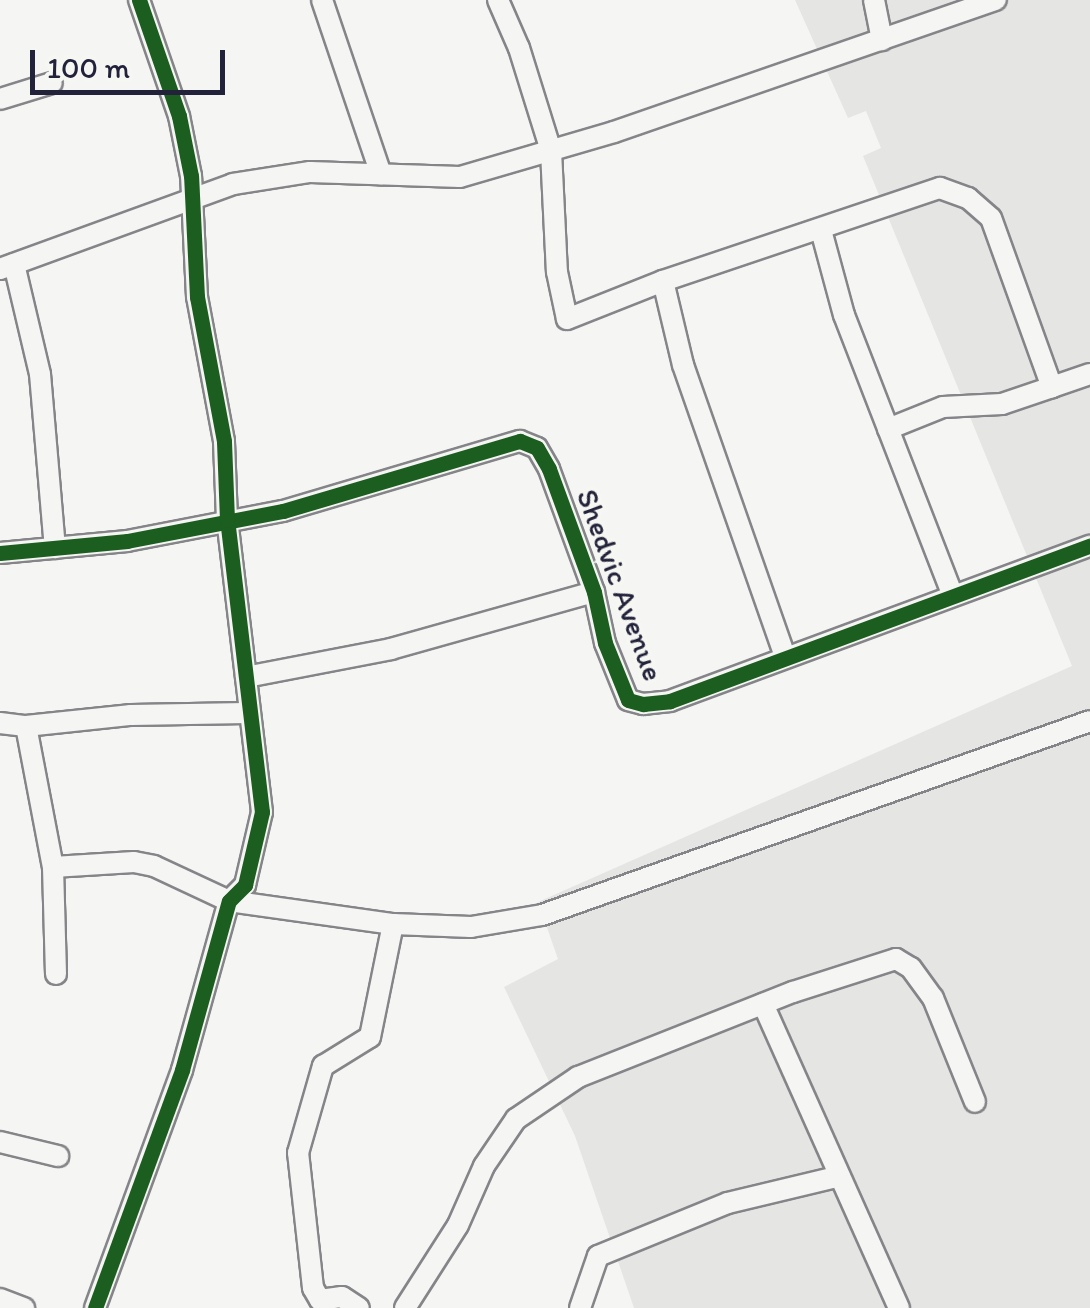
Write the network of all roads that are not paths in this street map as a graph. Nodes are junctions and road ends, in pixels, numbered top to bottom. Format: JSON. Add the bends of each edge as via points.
{"nodes":[{"id":1,"x":139,"y":0,"type":"edge"},
{"id":2,"x":322,"y":0,"type":"edge"},
{"id":3,"x":498,"y":0,"type":"edge"},
{"id":4,"x":874,"y":0,"type":"edge"},
{"id":5,"x":996,"y":0,"type":"edge"},
{"id":6,"x":882,"y":40,"type":"junction"},
{"id":7,"x":52,"y":84,"type":"dead end"},
{"id":8,"x":0,"y":98,"type":"edge"},
{"id":9,"x":551,"y":152,"type":"junction"},
{"id":10,"x":381,"y":174,"type":"junction"},
{"id":11,"x":193,"y":197,"type":"junction"},
{"id":12,"x":821,"y":230,"type":"junction"},
{"id":13,"x":7,"y":267,"type":"edge"},
{"id":14,"x":664,"y":282,"type":"junction"},
{"id":15,"x":1090,"y":374,"type":"edge"},
{"id":16,"x":1052,"y":387,"type":"junction"},
{"id":17,"x":888,"y":429,"type":"junction"},
{"id":18,"x":228,"y":520,"type":"junction"},
{"id":19,"x":1090,"y":546,"type":"edge"},
{"id":20,"x":55,"y":548,"type":"junction"},
{"id":21,"x":0,"y":553,"type":"edge"},
{"id":22,"x":594,"y":592,"type":"junction"},
{"id":23,"x":953,"y":596,"type":"junction"},
{"id":24,"x":784,"y":657,"type":"junction"},
{"id":25,"x":246,"y":676,"type":"junction"},
{"id":26,"x":247,"y":713,"type":"junction"},
{"id":27,"x":1090,"y":721,"type":"edge"},
{"id":28,"x":0,"y":723,"type":"edge"},
{"id":29,"x":26,"y":726,"type":"junction"},
{"id":30,"x":54,"y":867,"type":"junction"},
{"id":31,"x":229,"y":901,"type":"junction"},
{"id":32,"x":393,"y":924,"type":"junction"},
{"id":33,"x":56,"y":974,"type":"dead end"},
{"id":34,"x":763,"y":1004,"type":"junction"},
{"id":35,"x":975,"y":1102,"type":"dead end"},
{"id":36,"x":0,"y":1142,"type":"edge"},
{"id":37,"x":58,"y":1156,"type":"dead end"},
{"id":38,"x":836,"y":1177,"type":"junction"},
{"id":39,"x":0,"y":1299,"type":"edge"},
{"id":40,"x":318,"y":1304,"type":"edge"},
{"id":41,"x":24,"y":1308,"type":"edge"},
{"id":42,"x":96,"y":1308,"type":"edge"},
{"id":43,"x":359,"y":1308,"type":"edge"},
{"id":44,"x":405,"y":1308,"type":"edge"},
{"id":45,"x":580,"y":1308,"type":"edge"},
{"id":46,"x":898,"y":1308,"type":"edge"}],
"edges":[{"from":1,"to":11,"type":"street","via":[[179,116]]},
{"from":2,"to":10,"type":"street"},
{"from":3,"to":9,"type":"street"},
{"from":4,"to":6,"type":"street"},
{"from":5,"to":6,"type":"street"},
{"from":6,"to":9,"type":"street"},
{"from":7,"to":8,"type":"street"},
{"from":9,"to":10,"type":"street","via":[[460,177]]},
{"from":9,"to":14,"type":"street","via":[[557,272],[567,319]]},
{"from":10,"to":11,"type":"street","via":[[310,172]]},
{"from":11,"to":13,"type":"street"},
{"from":11,"to":18,"type":"street","via":[[198,297],[224,440]]},
{"from":12,"to":14,"type":"street"},
{"from":12,"to":16,"type":"street","via":[[940,188],[968,198],[990,218]]},
{"from":12,"to":17,"type":"street","via":[[844,315]]},
{"from":13,"to":20,"type":"street","via":[[40,374]]},
{"from":14,"to":24,"type":"street","via":[[683,366]]},
{"from":15,"to":16,"type":"street"},
{"from":16,"to":17,"type":"street","via":[[1002,404],[943,407]]},
{"from":17,"to":23,"type":"street"},
{"from":18,"to":20,"type":"street"},
{"from":18,"to":22,"type":"street","name":"Shedvic Avenue","via":[[283,511],[520,441],[537,448],[549,470]]},
{"from":18,"to":25,"type":"street"},
{"from":19,"to":23,"type":"street","name":"Shedvic Avenue"},
{"from":20,"to":21,"type":"street"},
{"from":22,"to":24,"type":"street","name":"Shedvic Avenue","via":[[605,644],[628,700],[670,701]]},
{"from":22,"to":25,"type":"street","via":[[391,649]]},
{"from":23,"to":24,"type":"street","name":"Shedvic Avenue"},
{"from":25,"to":26,"type":"street"},
{"from":26,"to":29,"type":"street"},
{"from":26,"to":31,"type":"street","via":[[262,812],[245,886]]},
{"from":27,"to":32,"type":"street","via":[[542,915],[471,927]]},
{"from":28,"to":29,"type":"street"},
{"from":29,"to":30,"type":"street"},
{"from":30,"to":31,"type":"street","via":[[134,862]]},
{"from":30,"to":33,"type":"street"},
{"from":31,"to":32,"type":"street"},
{"from":31,"to":42,"type":"street","via":[[182,1070]]},
{"from":32,"to":40,"type":"street","via":[[370,1036],[323,1066],[298,1153]]},
{"from":34,"to":35,"type":"street","via":[[896,959],[932,998]]},
{"from":34,"to":38,"type":"street"},
{"from":34,"to":44,"type":"street","via":[[578,1078],[516,1119]]},
{"from":36,"to":37,"type":"street"},
{"from":38,"to":45,"type":"street","via":[[728,1203],[598,1256]]},
{"from":38,"to":46,"type":"street"},
{"from":39,"to":41,"type":"street"},
{"from":40,"to":43,"type":"street","via":[[342,1297]]}]}
